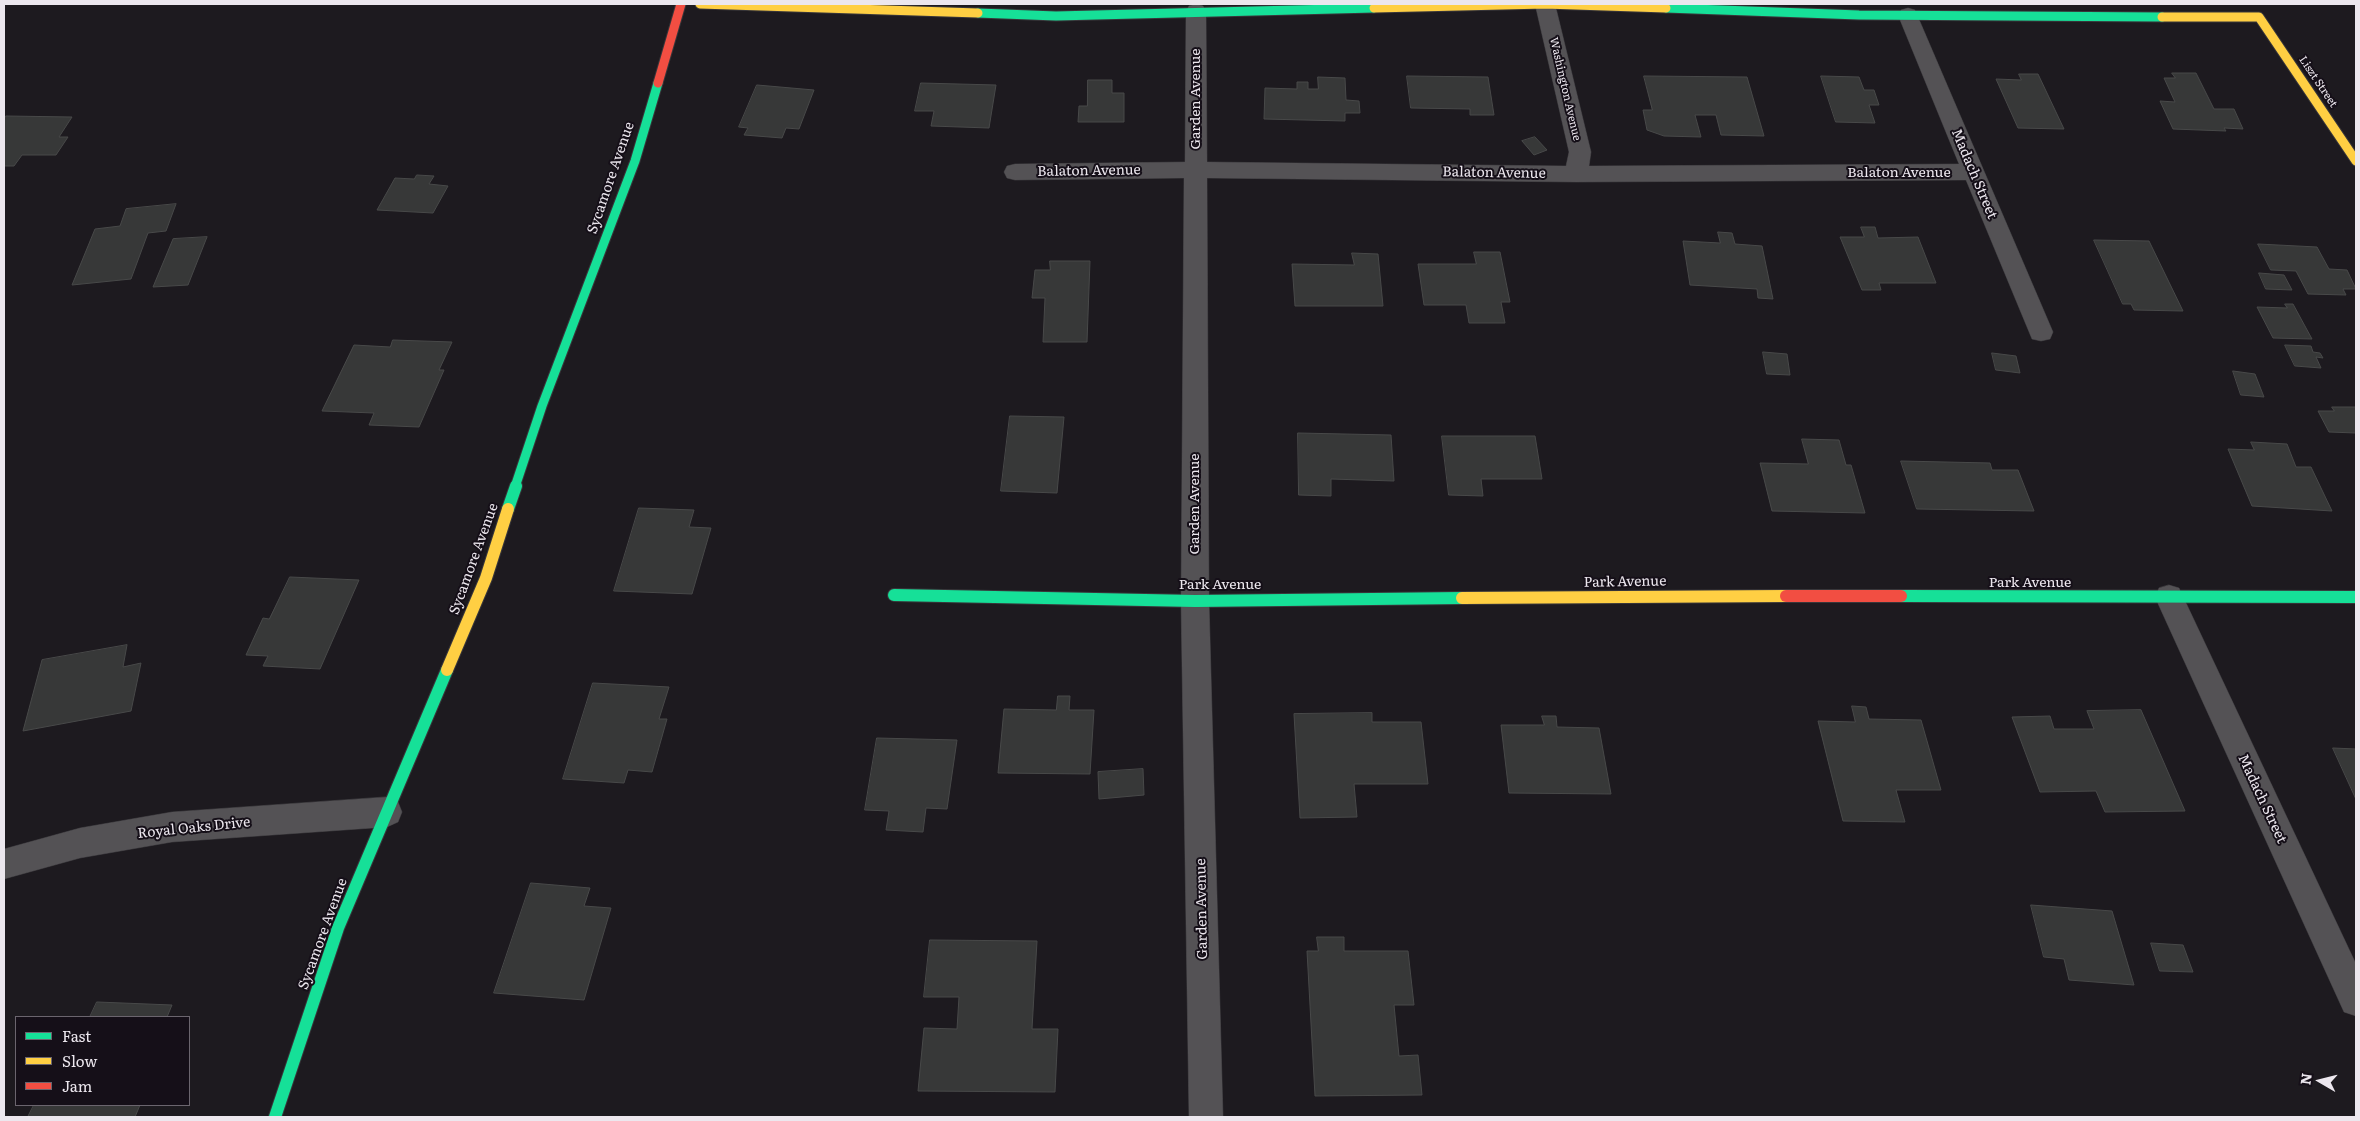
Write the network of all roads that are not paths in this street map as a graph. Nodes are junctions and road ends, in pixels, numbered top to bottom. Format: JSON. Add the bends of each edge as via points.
{"nodes":[{"id":1,"x":681,"y":4,"type":"edge"},
{"id":2,"x":700,"y":4,"type":"edge"},
{"id":3,"x":1518,"y":4,"type":"edge"},
{"id":4,"x":1545,"y":4,"type":"edge"},
{"id":5,"x":829,"y":6,"type":"edge"},
{"id":6,"x":1196,"y":11,"type":"junction"},
{"id":7,"x":1908,"y":16,"type":"junction"},
{"id":8,"x":2356,"y":161,"type":"edge"},
{"id":9,"x":1196,"y":170,"type":"junction"},
{"id":10,"x":1015,"y":172,"type":"dead end"},
{"id":11,"x":1974,"y":172,"type":"junction"},
{"id":12,"x":1576,"y":174,"type":"junction"},
{"id":13,"x":2040,"y":332,"type":"dead end"},
{"id":14,"x":894,"y":595,"type":"dead end"},
{"id":15,"x":2169,"y":597,"type":"junction"},
{"id":16,"x":2356,"y":597,"type":"edge"},
{"id":17,"x":1195,"y":601,"type":"junction"},
{"id":18,"x":387,"y":812,"type":"junction"},
{"id":19,"x":4,"y":864,"type":"edge"},
{"id":20,"x":2356,"y":1000,"type":"edge"},
{"id":21,"x":275,"y":1117,"type":"edge"},
{"id":22,"x":1206,"y":1117,"type":"edge"}],
"edges":[{"from":1,"to":18,"type":"street","name":"Sycamore Avenue","via":[[635,161],[542,406],[486,578]]},
{"from":2,"to":5,"type":"street"},
{"from":3,"to":4,"type":"street"},
{"from":3,"to":6,"type":"street"},
{"from":4,"to":7,"type":"street"},
{"from":4,"to":12,"type":"street","name":"Washington Avenue","via":[[1580,152]]},
{"from":5,"to":6,"type":"street","via":[[1056,16]]},
{"from":6,"to":9,"type":"street","name":"Garden Avenue"},
{"from":7,"to":8,"type":"street","name":"Liszt Street","via":[[2259,17]]},
{"from":7,"to":11,"type":"street","name":"Madach Street"},
{"from":9,"to":10,"type":"street","name":"Balaton Avenue"},
{"from":9,"to":12,"type":"street","name":"Balaton Avenue"},
{"from":9,"to":17,"type":"street","name":"Garden Avenue"},
{"from":11,"to":12,"type":"street","name":"Balaton Avenue"},
{"from":11,"to":13,"type":"street","name":"Madach Street"},
{"from":14,"to":17,"type":"street","name":"Park Avenue"},
{"from":15,"to":16,"type":"street","name":"Park Avenue"},
{"from":15,"to":17,"type":"street","name":"Park Avenue","via":[[1673,596]]},
{"from":15,"to":20,"type":"street","name":"Madach Street"},
{"from":17,"to":22,"type":"street","name":"Garden Avenue"},
{"from":18,"to":19,"type":"street","name":"Royal Oaks Drive","via":[[172,827],[80,843]]},
{"from":18,"to":21,"type":"street","name":"Sycamore Avenue","via":[[338,928]]}]}
